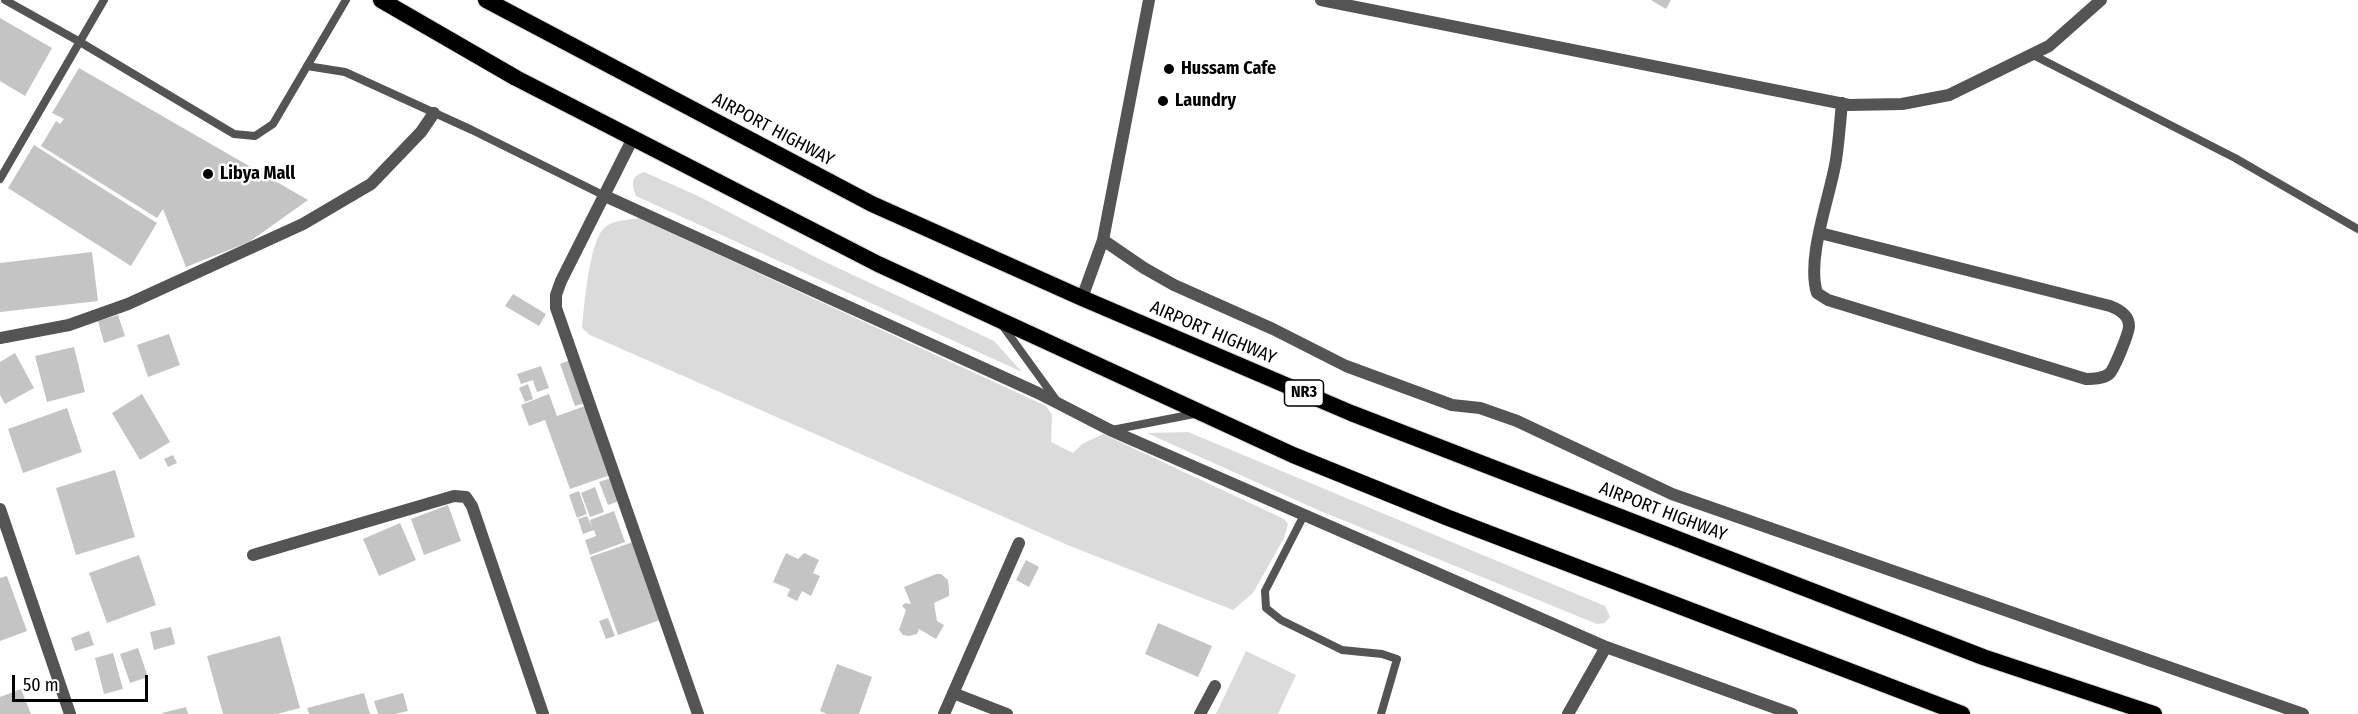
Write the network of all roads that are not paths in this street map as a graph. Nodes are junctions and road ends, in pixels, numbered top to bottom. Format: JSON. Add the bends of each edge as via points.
{"nodes":[{"id":1,"x":5,"y":0,"type":"edge"},
{"id":2,"x":104,"y":0,"type":"edge"},
{"id":3,"x":346,"y":0,"type":"edge"},
{"id":4,"x":381,"y":0,"type":"edge"},
{"id":5,"x":486,"y":0,"type":"edge"},
{"id":6,"x":1149,"y":0,"type":"edge"},
{"id":7,"x":1321,"y":0,"type":"edge"},
{"id":8,"x":2102,"y":0,"type":"edge"},
{"id":9,"x":80,"y":42,"type":"junction"},
{"id":10,"x":2032,"y":55,"type":"junction"},
{"id":11,"x":307,"y":66,"type":"junction"},
{"id":12,"x":1842,"y":104,"type":"junction"},
{"id":13,"x":434,"y":113,"type":"junction"},
{"id":14,"x":633,"y":138,"type":"junction"},
{"id":15,"x":0,"y":179,"type":"edge"},
{"id":16,"x":605,"y":196,"type":"junction"},
{"id":17,"x":2358,"y":229,"type":"edge"},
{"id":18,"x":1820,"y":233,"type":"junction"},
{"id":19,"x":1103,"y":240,"type":"junction"},
{"id":20,"x":1083,"y":298,"type":"junction"},
{"id":21,"x":998,"y":319,"type":"junction"},
{"id":22,"x":0,"y":338,"type":"edge"},
{"id":23,"x":1058,"y":403,"type":"junction"},
{"id":24,"x":1200,"y":413,"type":"junction"},
{"id":25,"x":1110,"y":430,"type":"junction"},
{"id":26,"x":0,"y":509,"type":"edge"},
{"id":27,"x":1304,"y":515,"type":"junction"},
{"id":28,"x":1019,"y":543,"type":"dead end"},
{"id":29,"x":253,"y":555,"type":"dead end"},
{"id":30,"x":1606,"y":647,"type":"junction"},
{"id":31,"x":1215,"y":686,"type":"dead end"},
{"id":32,"x":953,"y":693,"type":"junction"},
{"id":33,"x":70,"y":714,"type":"edge"},
{"id":34,"x":543,"y":714,"type":"edge"},
{"id":35,"x":698,"y":714,"type":"edge"},
{"id":36,"x":944,"y":714,"type":"edge"},
{"id":37,"x":1007,"y":714,"type":"edge"},
{"id":38,"x":1200,"y":714,"type":"edge"},
{"id":39,"x":1381,"y":714,"type":"edge"},
{"id":40,"x":1568,"y":714,"type":"edge"},
{"id":41,"x":1792,"y":714,"type":"edge"},
{"id":42,"x":1962,"y":714,"type":"edge"},
{"id":43,"x":2154,"y":714,"type":"edge"},
{"id":44,"x":2303,"y":714,"type":"edge"}],
"edges":[{"from":1,"to":9,"type":"lane"},
{"from":2,"to":9,"type":"lane"},
{"from":3,"to":11,"type":"lane"},
{"from":4,"to":14,"type":"highway","via":[[516,78]]},
{"from":5,"to":20,"type":"highway","name":"AIRPORT HIGHWAY","number":"NR3","via":[[872,204]]},
{"from":6,"to":19,"type":"street"},
{"from":7,"to":12,"type":"street"},
{"from":8,"to":10,"type":"street","via":[[2049,46]]},
{"from":9,"to":11,"type":"lane","via":[[234,134],[255,136],[273,124]]},
{"from":9,"to":15,"type":"lane"},
{"from":10,"to":12,"type":"street","via":[[1949,95],[1902,104]]},
{"from":10,"to":17,"type":"lane","via":[[2235,158]]},
{"from":11,"to":13,"type":"lane","via":[[345,72]]},
{"from":12,"to":18,"type":"street","via":[[1836,160]]},
{"from":13,"to":16,"type":"lane"},
{"from":13,"to":22,"type":"street","via":[[371,184],[303,224],[128,304],[69,325]]},
{"from":14,"to":16,"type":"street"},
{"from":14,"to":21,"type":"highway","via":[[878,264]]},
{"from":16,"to":23,"type":"street"},
{"from":16,"to":35,"type":"street","via":[[561,281],[556,308]]},
{"from":18,"to":18,"type":"street","via":[[1813,282],[1817,293],[1828,300],[2086,379],[2110,373],[2116,364],[2129,326],[2120,310]]},
{"from":19,"to":20,"type":"street"},
{"from":19,"to":44,"type":"street","via":[[1174,285],[1346,366],[1452,405],[1480,408],[1517,421],[1672,494]]},
{"from":20,"to":43,"type":"highway","name":"AIRPORT HIGHWAY","number":"NR3","via":[[1351,413],[1983,657]]},
{"from":21,"to":23,"type":"lane"},
{"from":21,"to":24,"type":"highway"},
{"from":23,"to":25,"type":"street"},
{"from":24,"to":25,"type":"lane"},
{"from":24,"to":42,"type":"highway","via":[[1446,517]]},
{"from":25,"to":27,"type":"street"},
{"from":26,"to":33,"type":"street"},
{"from":27,"to":30,"type":"street"},
{"from":27,"to":39,"type":"lane","via":[[1265,591],[1266,608],[1281,620],[1342,650],[1397,659]]},
{"from":28,"to":32,"type":"street"},
{"from":29,"to":34,"type":"street","via":[[454,496],[466,497]]},
{"from":30,"to":40,"type":"street"},
{"from":30,"to":41,"type":"street"},
{"from":31,"to":38,"type":"street"},
{"from":32,"to":36,"type":"street"},
{"from":32,"to":37,"type":"street"}]}
